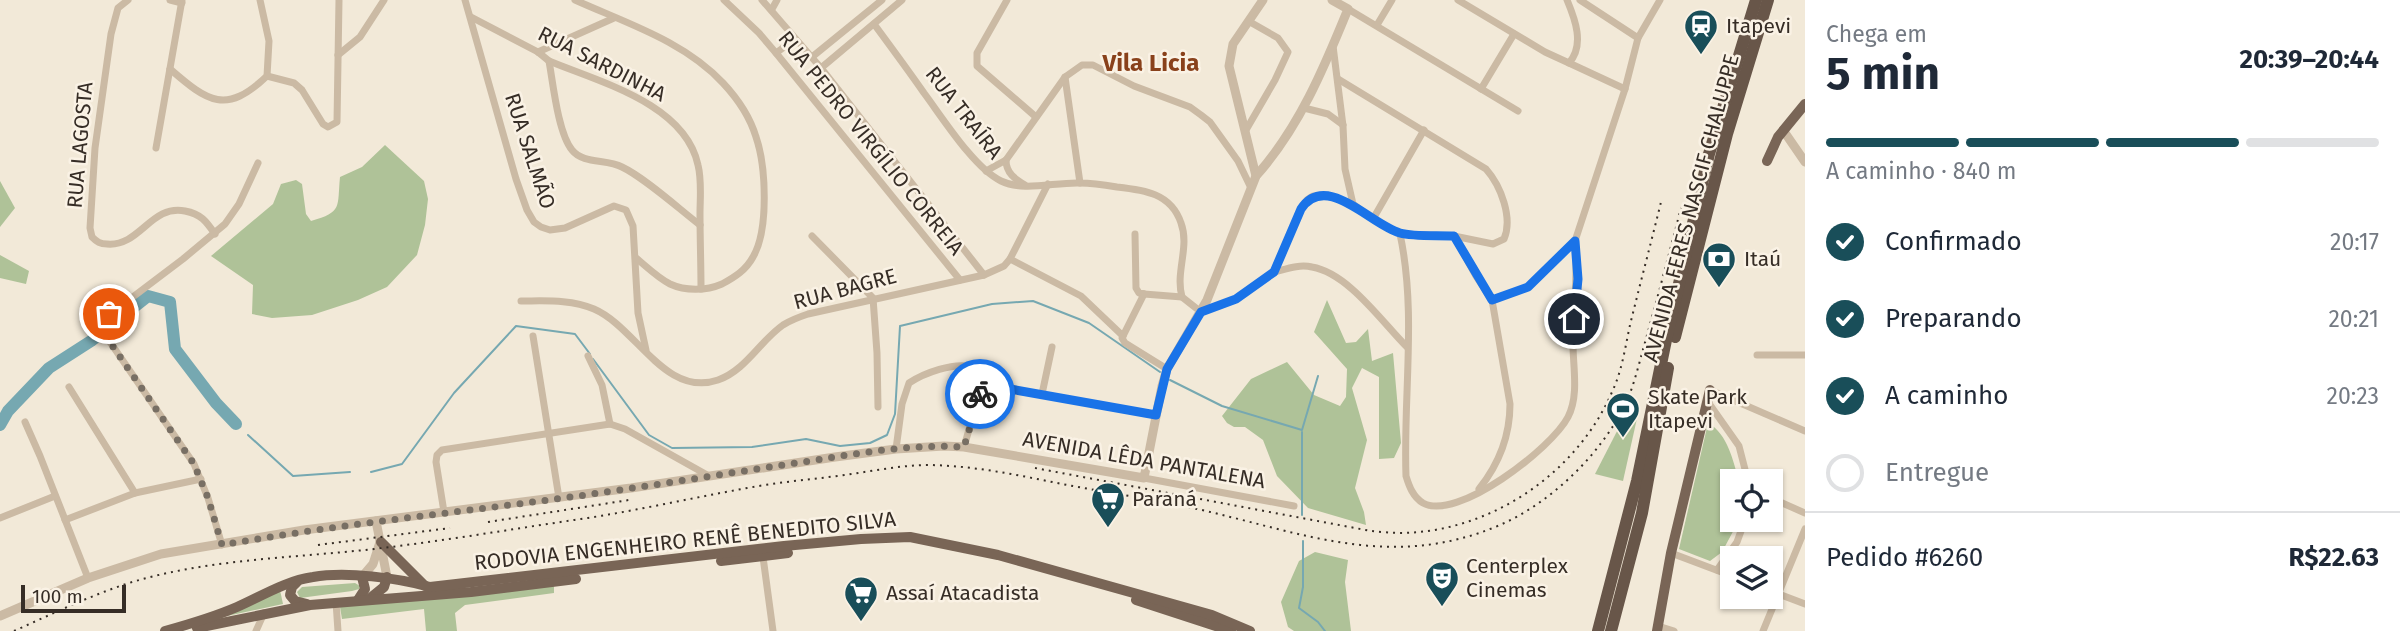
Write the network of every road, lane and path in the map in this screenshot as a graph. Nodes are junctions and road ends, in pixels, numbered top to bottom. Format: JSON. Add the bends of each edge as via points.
{"nodes":[{"id":1,"x":128,"y":0,"type":"edge"},
{"id":2,"x":170,"y":0,"type":"edge"},
{"id":3,"x":260,"y":0,"type":"edge"},
{"id":4,"x":339,"y":0,"type":"edge"},
{"id":5,"x":384,"y":0,"type":"edge"},
{"id":6,"x":465,"y":0,"type":"edge"},
{"id":7,"x":575,"y":0,"type":"edge"},
{"id":8,"x":724,"y":0,"type":"edge"},
{"id":9,"x":762,"y":0,"type":"edge"},
{"id":10,"x":777,"y":0,"type":"edge"},
{"id":11,"x":882,"y":0,"type":"edge"},
{"id":12,"x":902,"y":0,"type":"edge"},
{"id":13,"x":1007,"y":0,"type":"edge"},
{"id":14,"x":1263,"y":0,"type":"edge"},
{"id":15,"x":1332,"y":0,"type":"edge"},
{"id":16,"x":1392,"y":0,"type":"edge"},
{"id":17,"x":1458,"y":0,"type":"edge"},
{"id":18,"x":1567,"y":0,"type":"edge"},
{"id":19,"x":1580,"y":0,"type":"edge"},
{"id":20,"x":1660,"y":0,"type":"edge"},
{"id":21,"x":1756,"y":0,"type":"edge"},
{"id":22,"x":1768,"y":0,"type":"edge"},
{"id":23,"x":182,"y":1,"type":"edge"},
{"id":24,"x":772,"y":9,"type":"junction"},
{"id":25,"x":1348,"y":9,"type":"junction"},
{"id":26,"x":471,"y":17,"type":"junction"},
{"id":27,"x":614,"y":18,"type":"junction"},
{"id":28,"x":1250,"y":22,"type":"junction"},
{"id":29,"x":874,"y":24,"type":"junction"},
{"id":30,"x":1377,"y":25,"type":"junction"},
{"id":31,"x":1514,"y":34,"type":"junction"},
{"id":32,"x":1638,"y":38,"type":"junction"},
{"id":33,"x":795,"y":39,"type":"junction"},
{"id":34,"x":1332,"y":46,"type":"junction"},
{"id":35,"x":538,"y":52,"type":"junction"},
{"id":36,"x":776,"y":52,"type":"junction"},
{"id":37,"x":338,"y":55,"type":"junction"},
{"id":38,"x":812,"y":57,"type":"junction"},
{"id":39,"x":549,"y":61,"type":"junction"},
{"id":40,"x":1569,"y":63,"type":"junction"},
{"id":41,"x":821,"y":68,"type":"junction"},
{"id":42,"x":170,"y":69,"type":"junction"},
{"id":43,"x":267,"y":76,"type":"junction"},
{"id":44,"x":1065,"y":77,"type":"junction"},
{"id":45,"x":1338,"y":79,"type":"junction"},
{"id":46,"x":1481,"y":89,"type":"junction"},
{"id":47,"x":1625,"y":89,"type":"junction"},
{"id":48,"x":1805,"y":104,"type":"edge"},
{"id":49,"x":1304,"y":108,"type":"junction"},
{"id":50,"x":1518,"y":111,"type":"dead end"},
{"id":51,"x":1037,"y":117,"type":"junction"},
{"id":52,"x":1343,"y":126,"type":"junction"},
{"id":53,"x":1246,"y":130,"type":"junction"},
{"id":54,"x":1424,"y":130,"type":"junction"},
{"id":55,"x":1783,"y":130,"type":"junction"},
{"id":56,"x":156,"y":148,"type":"dead end"},
{"id":57,"x":1006,"y":159,"type":"junction"},
{"id":58,"x":1767,"y":161,"type":"dead end"},
{"id":59,"x":1805,"y":162,"type":"edge"},
{"id":60,"x":258,"y":163,"type":"dead end"},
{"id":61,"x":986,"y":171,"type":"junction"},
{"id":62,"x":1256,"y":176,"type":"junction"},
{"id":63,"x":1080,"y":183,"type":"junction"},
{"id":64,"x":1048,"y":184,"type":"junction"},
{"id":65,"x":1026,"y":186,"type":"junction"},
{"id":66,"x":1251,"y":188,"type":"junction"},
{"id":67,"x":1353,"y":204,"type":"junction"},
{"id":68,"x":1373,"y":219,"type":"junction"},
{"id":69,"x":700,"y":225,"type":"junction"},
{"id":70,"x":215,"y":234,"type":"junction"},
{"id":71,"x":1135,"y":234,"type":"dead end"},
{"id":72,"x":1401,"y":234,"type":"junction"},
{"id":73,"x":812,"y":236,"type":"dead end"},
{"id":74,"x":1454,"y":236,"type":"junction"},
{"id":75,"x":1575,"y":241,"type":"junction"},
{"id":76,"x":636,"y":258,"type":"junction"},
{"id":77,"x":1010,"y":259,"type":"junction"},
{"id":78,"x":1274,"y":272,"type":"junction"},
{"id":79,"x":984,"y":275,"type":"junction"},
{"id":80,"x":960,"y":280,"type":"junction"},
{"id":81,"x":702,"y":289,"type":"junction"},
{"id":82,"x":1144,"y":294,"type":"junction"},
{"id":83,"x":1182,"y":297,"type":"junction"},
{"id":84,"x":873,"y":298,"type":"junction"},
{"id":85,"x":1492,"y":300,"type":"junction"},
{"id":86,"x":520,"y":301,"type":"dead end"},
{"id":87,"x":1201,"y":312,"type":"junction"},
{"id":88,"x":533,"y":336,"type":"dead end"},
{"id":89,"x":1123,"y":336,"type":"junction"},
{"id":90,"x":1052,"y":347,"type":"dead end"},
{"id":91,"x":1407,"y":347,"type":"junction"},
{"id":92,"x":647,"y":353,"type":"junction"},
{"id":93,"x":1757,"y":355,"type":"dead end"},
{"id":94,"x":1805,"y":355,"type":"edge"},
{"id":95,"x":587,"y":356,"type":"dead end"},
{"id":96,"x":1167,"y":369,"type":"junction"},
{"id":97,"x":982,"y":384,"type":"junction"},
{"id":98,"x":69,"y":387,"type":"dead end"},
{"id":99,"x":1042,"y":394,"type":"junction"},
{"id":100,"x":1709,"y":396,"type":"junction"},
{"id":101,"x":878,"y":407,"type":"dead end"},
{"id":102,"x":1156,"y":415,"type":"junction"},
{"id":103,"x":25,"y":422,"type":"dead end"},
{"id":104,"x":610,"y":424,"type":"junction"},
{"id":105,"x":1804,"y":429,"type":"edge"},
{"id":106,"x":548,"y":434,"type":"junction"},
{"id":107,"x":964,"y":447,"type":"junction"},
{"id":108,"x":896,"y":449,"type":"junction"},
{"id":109,"x":1745,"y":469,"type":"edge"},
{"id":110,"x":710,"y":476,"type":"junction"},
{"id":111,"x":1144,"y":478,"type":"junction"},
{"id":112,"x":201,"y":479,"type":"junction"},
{"id":113,"x":1476,"y":492,"type":"junction"},
{"id":114,"x":135,"y":493,"type":"junction"},
{"id":115,"x":55,"y":496,"type":"junction"},
{"id":116,"x":559,"y":498,"type":"junction"},
{"id":117,"x":1783,"y":503,"type":"edge"},
{"id":118,"x":1294,"y":506,"type":"dead end"},
{"id":119,"x":444,"y":512,"type":"junction"},
{"id":120,"x":1805,"y":513,"type":"edge"},
{"id":121,"x":0,"y":519,"type":"edge"},
{"id":122,"x":65,"y":520,"type":"junction"},
{"id":123,"x":376,"y":521,"type":"junction"},
{"id":124,"x":1805,"y":528,"type":"edge"},
{"id":125,"x":1741,"y":532,"type":"edge"},
{"id":126,"x":381,"y":541,"type":"junction"},
{"id":127,"x":222,"y":545,"type":"junction"},
{"id":128,"x":1671,"y":553,"type":"junction"},
{"id":129,"x":763,"y":556,"type":"junction"},
{"id":130,"x":1717,"y":570,"type":"junction"},
{"id":131,"x":1720,"y":571,"type":"edge"},
{"id":132,"x":1783,"y":573,"type":"edge"},
{"id":133,"x":362,"y":577,"type":"junction"},
{"id":134,"x":88,"y":578,"type":"junction"},
{"id":135,"x":387,"y":578,"type":"junction"},
{"id":136,"x":300,"y":580,"type":"junction"},
{"id":137,"x":425,"y":586,"type":"junction"},
{"id":138,"x":1783,"y":595,"type":"edge"},
{"id":139,"x":363,"y":600,"type":"junction"},
{"id":140,"x":336,"y":603,"type":"junction"},
{"id":141,"x":1805,"y":604,"type":"edge"},
{"id":142,"x":310,"y":605,"type":"junction"},
{"id":143,"x":1769,"y":609,"type":"edge"},
{"id":144,"x":264,"y":613,"type":"junction"},
{"id":145,"x":0,"y":616,"type":"edge"},
{"id":146,"x":1657,"y":628,"type":"edge"},
{"id":147,"x":166,"y":631,"type":"edge"},
{"id":148,"x":188,"y":631,"type":"edge"},
{"id":149,"x":256,"y":631,"type":"edge"},
{"id":150,"x":338,"y":631,"type":"edge"},
{"id":151,"x":773,"y":631,"type":"edge"},
{"id":152,"x":1231,"y":631,"type":"edge"},
{"id":153,"x":1250,"y":631,"type":"edge"},
{"id":154,"x":1598,"y":631,"type":"edge"},
{"id":155,"x":1611,"y":631,"type":"edge"},
{"id":156,"x":1674,"y":631,"type":"edge"},
{"id":157,"x":1763,"y":631,"type":"edge"}],
"edges":[{"from":1,"to":70,"type":"street","name":"RUA LAGOSTA","via":[[118,8],[111,34],[95,148],[92,237],[102,244],[117,245],[163,212],[175,209],[197,213]]},
{"from":2,"to":23,"type":"street"},
{"from":3,"to":43,"type":"street","via":[[270,41]]},
{"from":4,"to":37,"type":"street"},
{"from":5,"to":37,"type":"street","via":[[360,37]]},
{"from":6,"to":26,"type":"street"},
{"from":7,"to":27,"type":"street"},
{"from":8,"to":36,"type":"street","name":"RUA PEDRO VIRGÍLIO CORREIA"},
{"from":9,"to":24,"type":"street","name":"RUA PEDRO VIRGÍLIO CORREIA"},
{"from":10,"to":24,"type":"street"},
{"from":11,"to":38,"type":"street"},
{"from":12,"to":29,"type":"street"},
{"from":13,"to":51,"type":"street","via":[[977,53],[977,66]]},
{"from":14,"to":28,"type":"street"},
{"from":15,"to":25,"type":"street"},
{"from":16,"to":30,"type":"street"},
{"from":17,"to":31,"type":"street"},
{"from":18,"to":40,"type":"street","via":[[1578,47]]},
{"from":19,"to":32,"type":"street"},
{"from":20,"to":32,"type":"street"},
{"from":21,"to":154,"type":"highway","name":"AVENIDA FERES NASCIF CHALUPPE","via":[[1709,155],[1635,491]]},
{"from":22,"to":155,"type":"highway","name":"AVENIDA FERES NASCIF CHALUPPE","via":[[1727,134],[1674,338],[1642,513]]},
{"from":23,"to":42,"type":"street"},
{"from":24,"to":33,"type":"street","name":"RUA PEDRO VIRGÍLIO CORREIA"},
{"from":25,"to":30,"type":"street"},
{"from":25,"to":34,"type":"street"},
{"from":26,"to":35,"type":"street","name":"RUA SARDINHA"},
{"from":26,"to":76,"type":"street","name":"RUA SALMÃO","via":[[516,179],[534,222],[550,230],[565,228],[620,206],[631,216]]},
{"from":27,"to":35,"type":"street"},
{"from":27,"to":81,"type":"street","via":[[663,39],[704,66],[734,96],[757,138],[762,168],[761,240],[736,276]]},
{"from":28,"to":53,"type":"street","via":[[1233,44],[1229,66]]},
{"from":28,"to":53,"type":"street","via":[[1286,47],[1285,61]]},
{"from":29,"to":41,"type":"street"},
{"from":29,"to":61,"type":"street","name":"RUA TRAÍRA"},
{"from":30,"to":46,"type":"street"},
{"from":31,"to":40,"type":"street"},
{"from":31,"to":46,"type":"street"},
{"from":32,"to":47,"type":"street"},
{"from":33,"to":36,"type":"street"},
{"from":33,"to":38,"type":"street","name":"RUA PEDRO VIRGÍLIO CORREIA"},
{"from":34,"to":45,"type":"street"},
{"from":34,"to":49,"type":"street"},
{"from":35,"to":39,"type":"street","name":"RUA SARDINHA"},
{"from":36,"to":80,"type":"street","name":"RUA PEDRO VIRGÍLIO CORREIA"},
{"from":37,"to":43,"type":"street","via":[[339,116],[328,127],[294,83]]},
{"from":38,"to":41,"type":"street","name":"RUA PEDRO VIRGÍLIO CORREIA"},
{"from":39,"to":69,"type":"street","via":[[561,123],[574,153],[626,169]]},
{"from":39,"to":69,"type":"street","name":"RUA SARDINHA","via":[[644,101],[678,127],[699,166]]},
{"from":40,"to":47,"type":"street"},
{"from":41,"to":79,"type":"street","name":"RUA PEDRO VIRGÍLIO CORREIA"},
{"from":42,"to":43,"type":"street","via":[[188,87],[215,101],[245,94]]},
{"from":42,"to":56,"type":"street"},
{"from":44,"to":51,"type":"street"},
{"from":44,"to":63,"type":"street"},
{"from":44,"to":66,"type":"street","via":[[1082,65],[1093,65],[1190,107],[1210,122]]},
{"from":45,"to":52,"type":"street"},
{"from":45,"to":54,"type":"street"},
{"from":46,"to":50,"type":"street"},
{"from":47,"to":75,"type":"street"},
{"from":48,"to":55,"type":"main road"},
{"from":49,"to":52,"type":"street","via":[[1328,114]]},
{"from":49,"to":62,"type":"street"},
{"from":51,"to":57,"type":"street"},
{"from":52,"to":67,"type":"street"},
{"from":53,"to":62,"type":"street"},
{"from":54,"to":68,"type":"street"},
{"from":54,"to":74,"type":"street","via":[[1493,177],[1508,220],[1504,239],[1493,244]]},
{"from":55,"to":58,"type":"main road"},
{"from":55,"to":59,"type":"street"},
{"from":57,"to":61,"type":"street"},
{"from":57,"to":65,"type":"street","via":[[1009,173]]},
{"from":60,"to":70,"type":"street","via":[[239,204]]},
{"from":61,"to":65,"type":"street","name":"RUA TRAÍRA","via":[[1003,182]]},
{"from":62,"to":66,"type":"street"},
{"from":63,"to":64,"type":"street","name":"RUA TRAÍRA"},
{"from":63,"to":83,"type":"street","name":"RUA TRAÍRA","via":[[1152,192],[1166,199],[1182,224]]},
{"from":64,"to":65,"type":"street","name":"RUA TRAÍRA"},
{"from":64,"to":77,"type":"street"},
{"from":66,"to":87,"type":"street"},
{"from":67,"to":68,"type":"street"},
{"from":67,"to":78,"type":"street","via":[[1330,196],[1307,200]]},
{"from":68,"to":72,"type":"street"},
{"from":69,"to":81,"type":"street","name":"RUA SARDINHA"},
{"from":70,"to":112,"type":"street","via":[[102,324]]},
{"from":71,"to":82,"type":"street","via":[[1136,288]]},
{"from":72,"to":74,"type":"street"},
{"from":72,"to":91,"type":"street"},
{"from":73,"to":84,"type":"street"},
{"from":74,"to":85,"type":"street"},
{"from":75,"to":85,"type":"street","via":[[1528,287]]},
{"from":75,"to":113,"type":"street","via":[[1574,388],[1568,417],[1524,463]]},
{"from":76,"to":81,"type":"street","via":[[670,284]]},
{"from":76,"to":92,"type":"street","name":"RUA SALMÃO","via":[[638,313]]},
{"from":77,"to":79,"type":"street","name":"RUA BAGRE"},
{"from":77,"to":89,"type":"street","via":[[1081,296]]},
{"from":78,"to":87,"type":"street","via":[[1236,299]]},
{"from":78,"to":91,"type":"street","via":[[1297,266],[1329,272],[1354,291]]},
{"from":79,"to":80,"type":"street","name":"RUA BAGRE"},
{"from":80,"to":84,"type":"street","name":"RUA BAGRE"},
{"from":82,"to":83,"type":"street"},
{"from":82,"to":89,"type":"street"},
{"from":83,"to":87,"type":"street"},
{"from":84,"to":92,"type":"street","name":"RUA BAGRE","via":[[793,320],[731,374],[717,380],[684,379]]},
{"from":84,"to":101,"type":"street"},
{"from":85,"to":113,"type":"street","via":[[1510,420],[1502,452]]},
{"from":86,"to":92,"type":"street","name":"RUA BAGRE","via":[[557,301],[595,310],[615,321]]},
{"from":87,"to":96,"type":"street"},
{"from":88,"to":106,"type":"street"},
{"from":89,"to":96,"type":"street","via":[[1125,343]]},
{"from":90,"to":99,"type":"street"},
{"from":91,"to":113,"type":"street","via":[[1405,464],[1409,486],[1421,502],[1438,507]]},
{"from":93,"to":94,"type":"street"},
{"from":95,"to":104,"type":"street","via":[[603,384]]},
{"from":96,"to":102,"type":"street"},
{"from":97,"to":99,"type":"street"},
{"from":97,"to":107,"type":"street"},
{"from":97,"to":108,"type":"street","via":[[971,367],[963,365],[909,383]]},
{"from":98,"to":114,"type":"street"},
{"from":99,"to":102,"type":"street"},
{"from":100,"to":105,"type":"street"},
{"from":100,"to":109,"type":"street","via":[[1739,446]]},
{"from":100,"to":128,"type":"main road"},
{"from":102,"to":111,"type":"street"},
{"from":103,"to":115,"type":"street"},
{"from":104,"to":106,"type":"street"},
{"from":104,"to":110,"type":"street"},
{"from":106,"to":116,"type":"street"},
{"from":106,"to":119,"type":"street","via":[[442,450],[436,462]]},
{"from":107,"to":108,"type":"street","name":"AVENIDA LÊDA PANTALENA"},
{"from":107,"to":111,"type":"street","name":"AVENIDA LÊDA PANTALENA"},
{"from":108,"to":110,"type":"street","name":"AVENIDA LÊDA PANTALENA"},
{"from":110,"to":116,"type":"street","name":"AVENIDA LÊDA PANTALENA"},
{"from":111,"to":118,"type":"street","name":"AVENIDA LÊDA PANTALENA"},
{"from":112,"to":114,"type":"street"},
{"from":112,"to":127,"type":"street"},
{"from":114,"to":122,"type":"street"},
{"from":115,"to":121,"type":"street"},
{"from":115,"to":122,"type":"street"},
{"from":116,"to":119,"type":"street","name":"AVENIDA LÊDA PANTALENA"},
{"from":117,"to":120,"type":"street"},
{"from":119,"to":123,"type":"street","name":"AVENIDA LÊDA PANTALENA"},
{"from":122,"to":134,"type":"street"},
{"from":123,"to":126,"type":"street"},
{"from":123,"to":127,"type":"street","name":"AVENIDA LÊDA PANTALENA"},
{"from":124,"to":132,"type":"street"},
{"from":125,"to":130,"type":"street"},
{"from":126,"to":133,"type":"street","via":[[373,564]]},
{"from":126,"to":135,"type":"street"},
{"from":126,"to":137,"type":"main road"},
{"from":127,"to":134,"type":"street","name":"AVENIDA LÊDA PANTALENA","via":[[161,555]]},
{"from":128,"to":130,"type":"street"},
{"from":128,"to":146,"type":"main road"},
{"from":129,"to":139,"type":"main road","name":"RODOVIA ENGENHEIRO RENÊ BENEDITO SILVA","via":[[471,592]]},
{"from":129,"to":151,"type":"street"},
{"from":129,"to":152,"type":"main road","name":"RODOVIA ENGENHEIRO RENÊ BENEDITO SILVA","via":[[920,545],[1016,566]]},
{"from":130,"to":131,"type":"street"},
{"from":133,"to":135,"type":"main road","name":"RODOVIA ENGENHEIRO RENÊ BENEDITO SILVA"},
{"from":133,"to":136,"type":"main road","name":"RODOVIA ENGENHEIRO RENÊ BENEDITO SILVA"},
{"from":133,"to":139,"type":"main road"},
{"from":134,"to":145,"type":"street","name":"AVENIDA LÊDA PANTALENA"},
{"from":135,"to":137,"type":"main road","name":"RODOVIA ENGENHEIRO RENÊ BENEDITO SILVA"},
{"from":135,"to":139,"type":"main road","via":[[384,587]]},
{"from":136,"to":142,"type":"main road","via":[[290,595]]},
{"from":136,"to":147,"type":"main road","name":"RODOVIA ENGENHEIRO RENÊ BENEDITO SILVA"},
{"from":137,"to":153,"type":"main road","name":"RODOVIA ENGENHEIRO RENÊ BENEDITO SILVA","via":[[784,546],[910,537],[1077,576],[1212,615]]},
{"from":138,"to":141,"type":"street"},
{"from":139,"to":140,"type":"main road","name":"RODOVIA ENGENHEIRO RENÊ BENEDITO SILVA"},
{"from":140,"to":142,"type":"main road","name":"RODOVIA ENGENHEIRO RENÊ BENEDITO SILVA"},
{"from":140,"to":150,"type":"street"},
{"from":142,"to":144,"type":"main road","name":"RODOVIA ENGENHEIRO RENÊ BENEDITO SILVA"},
{"from":143,"to":157,"type":"street"},
{"from":144,"to":148,"type":"main road","name":"RODOVIA ENGENHEIRO RENÊ BENEDITO SILVA"},
{"from":144,"to":149,"type":"street"},
{"from":146,"to":156,"type":"street"}]}
